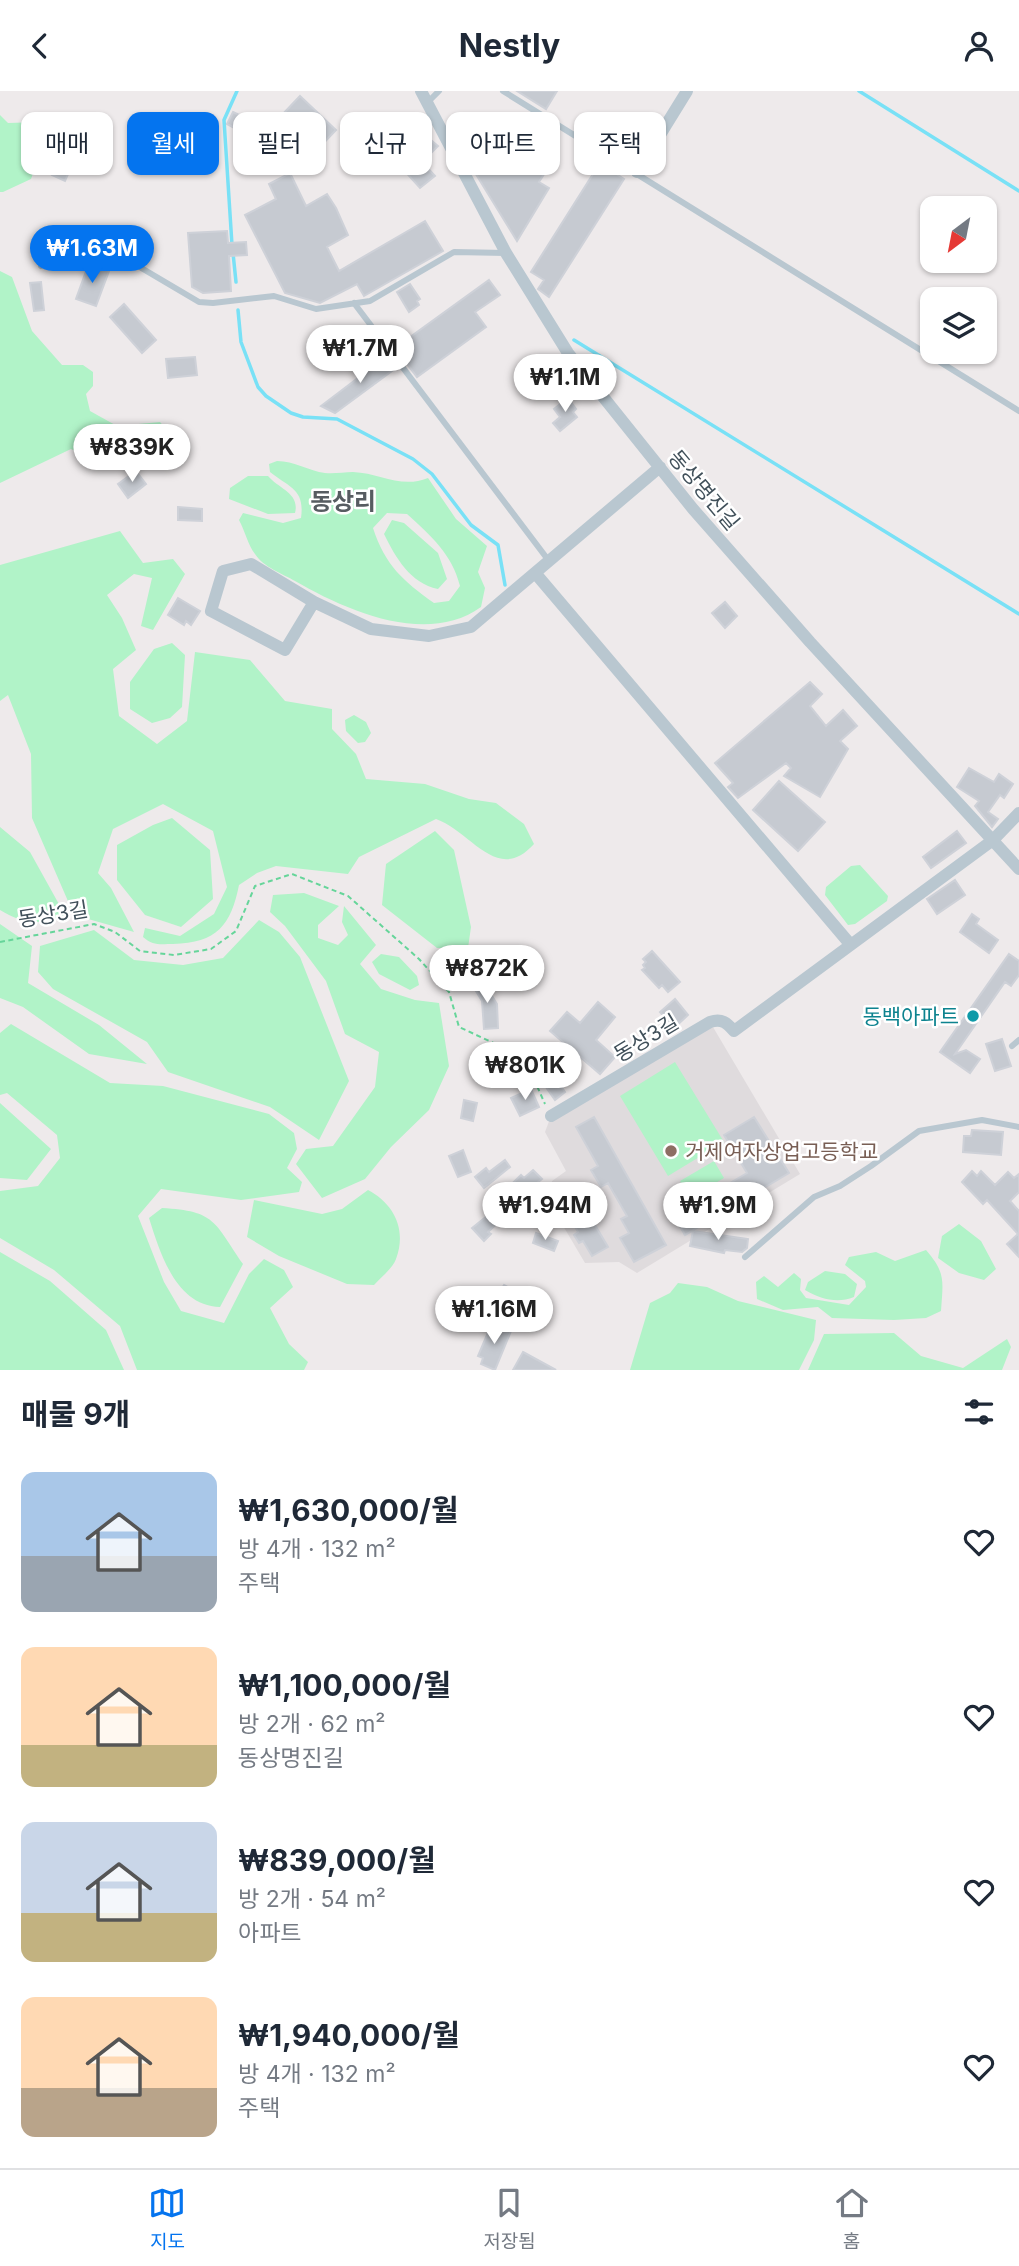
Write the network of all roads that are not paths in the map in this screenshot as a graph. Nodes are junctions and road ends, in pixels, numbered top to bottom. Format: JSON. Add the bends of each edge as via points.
{"nodes":[{"id":1,"x":439,"y":91,"type":"edge"},
{"id":2,"x":503,"y":91,"type":"edge"},
{"id":3,"x":687,"y":91,"type":"edge"},
{"id":4,"x":425,"y":96,"type":"edge"},
{"id":5,"x":666,"y":125,"type":"edge"},
{"id":6,"x":574,"y":134,"type":"edge"},
{"id":7,"x":642,"y":175,"type":"edge"},
{"id":8,"x":506,"y":253,"type":"junction"},
{"id":9,"x":41,"y":266,"type":"dead end"},
{"id":10,"x":354,"y":303,"type":"junction"},
{"id":11,"x":1019,"y":411,"type":"edge"},
{"id":12,"x":660,"y":467,"type":"junction"},
{"id":13,"x":550,"y":562,"type":"junction"},
{"id":14,"x":536,"y":574,"type":"junction"},
{"id":15,"x":314,"y":602,"type":"junction"},
{"id":16,"x":1019,"y":813,"type":"edge"},
{"id":17,"x":993,"y":841,"type":"junction"},
{"id":18,"x":1019,"y":869,"type":"edge"},
{"id":19,"x":850,"y":944,"type":"junction"},
{"id":20,"x":1019,"y":1040,"type":"edge"},
{"id":21,"x":1012,"y":1045,"type":"dead end"},
{"id":22,"x":551,"y":1117,"type":"road end"},
{"id":23,"x":1019,"y":1127,"type":"edge"},
{"id":24,"x":745,"y":1257,"type":"dead end"}],
"edges":[{"from":1,"to":4,"type":"lane"},
{"from":2,"to":6,"type":"lane"},
{"from":3,"to":5,"type":"street"},
{"from":4,"to":8,"type":"street","name":"동상명진길"},
{"from":7,"to":11,"type":"lane"},
{"from":8,"to":10,"type":"lane","via":[[454,252],[370,302]]},
{"from":8,"to":12,"type":"street","name":"동상명진길","via":[[568,353]]},
{"from":9,"to":10,"type":"lane","via":[[79,244],[138,266],[199,302],[274,296],[316,309]]},
{"from":10,"to":13,"type":"lane"},
{"from":12,"to":13,"type":"street"},
{"from":12,"to":17,"type":"street","name":"동상명진길","via":[[801,632]]},
{"from":13,"to":14,"type":"street"},
{"from":14,"to":15,"type":"street","via":[[471,627],[429,636],[371,629]]},
{"from":14,"to":19,"type":"street"},
{"from":15,"to":15,"type":"street","via":[[285,650],[211,611],[223,571],[251,564]]},
{"from":16,"to":17,"type":"street","name":"동상3길"},
{"from":17,"to":18,"type":"street","name":"동상명진길"},
{"from":17,"to":19,"type":"street","name":"동상3길"},
{"from":19,"to":22,"type":"street","name":"동상3길","via":[[734,1031],[725,1021],[710,1022]]},
{"from":20,"to":21,"type":"lane"},
{"from":23,"to":24,"type":"lane","via":[[982,1120],[919,1131],[860,1173],[814,1198]]}]}
